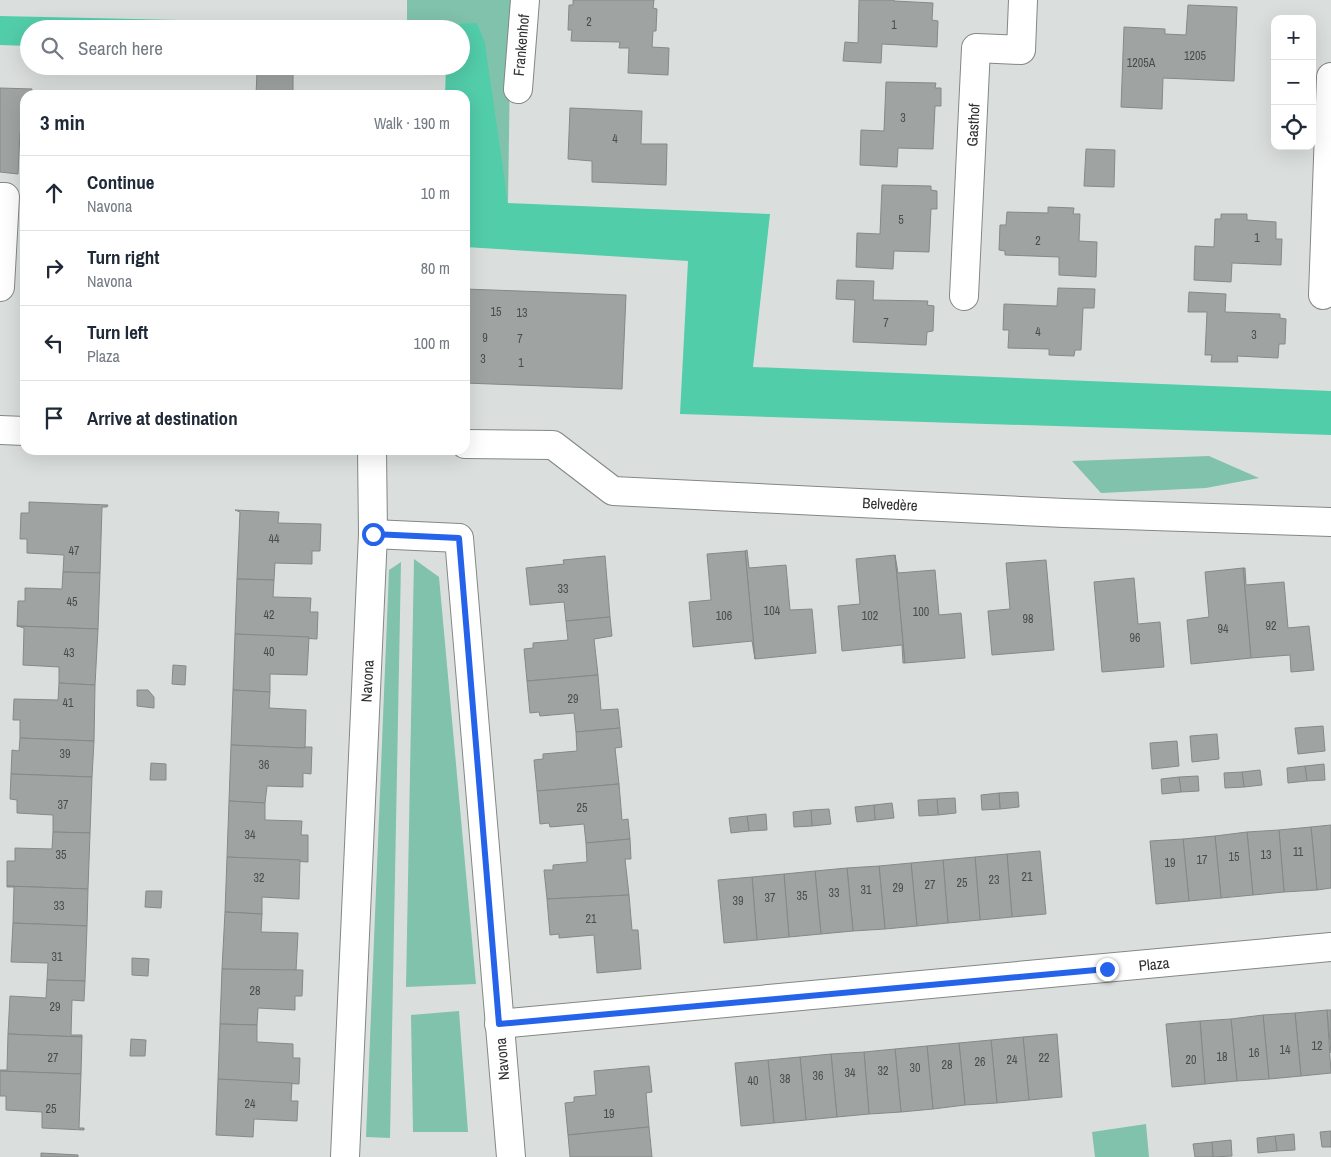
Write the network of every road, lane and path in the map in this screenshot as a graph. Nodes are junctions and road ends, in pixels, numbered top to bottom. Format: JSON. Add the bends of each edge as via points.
{"nodes":[{"id":1,"x":525,"y":0,"type":"edge"},
{"id":2,"x":1023,"y":0,"type":"edge"},
{"id":3,"x":1331,"y":78,"type":"edge"},
{"id":4,"x":518,"y":89,"type":"dead end"},
{"id":5,"x":0,"y":197,"type":"edge"},
{"id":6,"x":0,"y":287,"type":"edge"},
{"id":7,"x":1324,"y":295,"type":"dead end"},
{"id":8,"x":964,"y":296,"type":"dead end"},
{"id":9,"x":0,"y":430,"type":"edge"},
{"id":10,"x":20,"y":431,"type":"edge"},
{"id":11,"x":470,"y":444,"type":"edge"},
{"id":12,"x":372,"y":455,"type":"edge"},
{"id":13,"x":1331,"y":522,"type":"edge"},
{"id":14,"x":373,"y":534,"type":"junction"},
{"id":15,"x":1331,"y":947,"type":"edge"},
{"id":16,"x":499,"y":1024,"type":"junction"},
{"id":17,"x":345,"y":1157,"type":"edge"},
{"id":18,"x":510,"y":1157,"type":"edge"}],
"edges":[{"from":1,"to":4,"type":"street","name":"Frankenhof"},
{"from":2,"to":8,"type":"street","name":"Gasthof","via":[[1021,50],[976,48]]},
{"from":3,"to":7,"type":"street"},
{"from":5,"to":6,"type":"street","via":[[5,197]]},
{"from":9,"to":10,"type":"street"},
{"from":11,"to":13,"type":"street","name":"Belvedère","via":[[554,445],[612,491]]},
{"from":12,"to":14,"type":"street","name":"Navona"},
{"from":14,"to":16,"type":"street","name":"Navona","via":[[459,538]]},
{"from":14,"to":17,"type":"street","name":"Navona"},
{"from":15,"to":16,"type":"street","name":"Plaza"},
{"from":16,"to":18,"type":"street","name":"Navona"}]}
